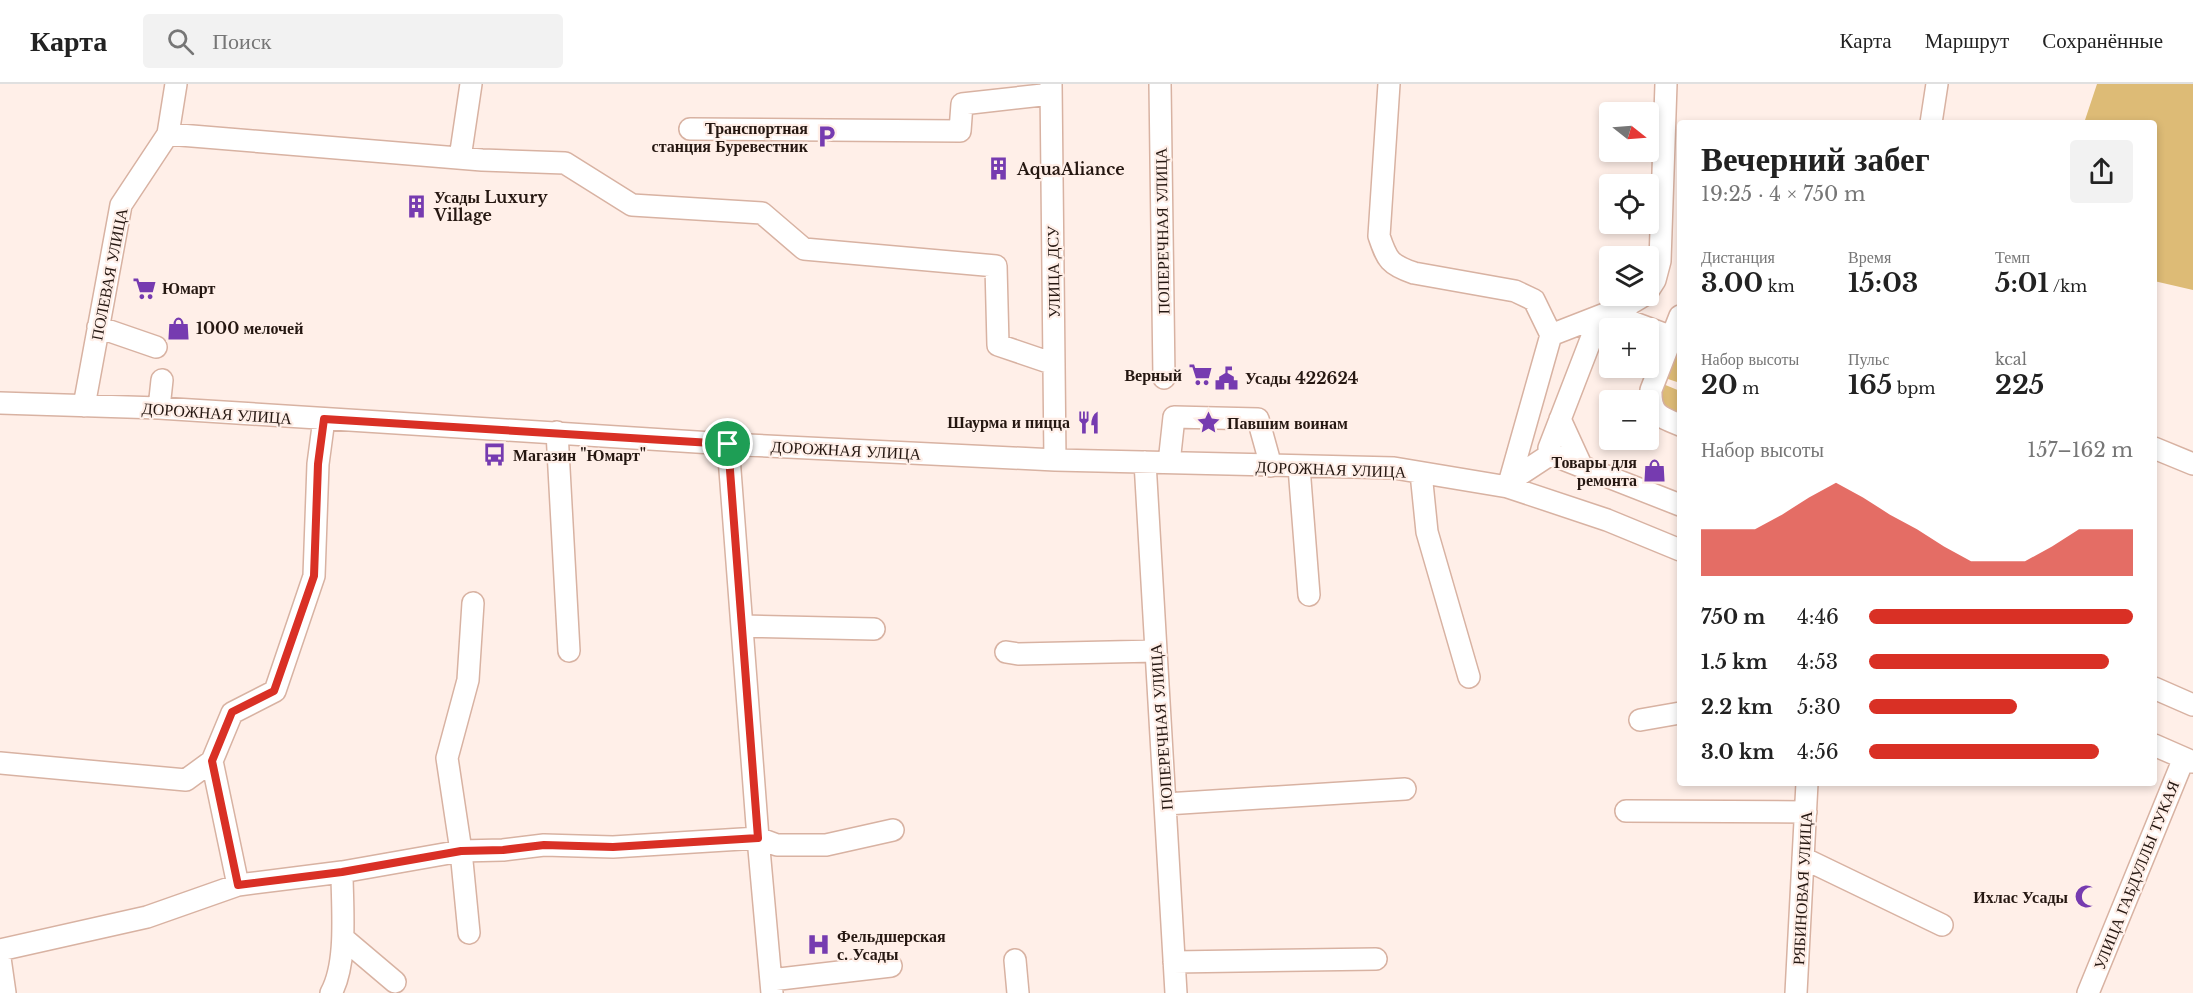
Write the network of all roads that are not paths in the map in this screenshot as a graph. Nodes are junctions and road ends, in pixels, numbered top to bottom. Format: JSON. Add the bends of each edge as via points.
{"nodes":[{"id":1,"x":176,"y":84,"type":"edge"},
{"id":2,"x":471,"y":84,"type":"edge"},
{"id":3,"x":1161,"y":84,"type":"edge"},
{"id":4,"x":1389,"y":84,"type":"edge"},
{"id":5,"x":1666,"y":84,"type":"edge"},
{"id":6,"x":1937,"y":84,"type":"edge"},
{"id":7,"x":1051,"y":89,"type":"edge"},
{"id":8,"x":1931,"y":120,"type":"edge"},
{"id":9,"x":690,"y":129,"type":"dead end"},
{"id":10,"x":168,"y":134,"type":"junction"},
{"id":11,"x":460,"y":158,"type":"junction"},
{"id":12,"x":1659,"y":265,"type":"edge"},
{"id":13,"x":1621,"y":306,"type":"edge"},
{"id":14,"x":1604,"y":314,"type":"junction"},
{"id":15,"x":98,"y":327,"type":"junction"},
{"id":16,"x":1551,"y":335,"type":"junction"},
{"id":17,"x":1676,"y":339,"type":"edge"},
{"id":18,"x":156,"y":348,"type":"dead end"},
{"id":19,"x":1054,"y":364,"type":"junction"},
{"id":20,"x":1164,"y":378,"type":"dead end"},
{"id":21,"x":162,"y":380,"type":"dead end"},
{"id":22,"x":0,"y":403,"type":"edge"},
{"id":23,"x":84,"y":405,"type":"junction"},
{"id":24,"x":159,"y":408,"type":"junction"},
{"id":25,"x":324,"y":419,"type":"junction"},
{"id":26,"x":1560,"y":419,"type":"junction"},
{"id":27,"x":1677,"y":424,"type":"edge"},
{"id":28,"x":557,"y":432,"type":"junction"},
{"id":29,"x":728,"y":444,"type":"junction"},
{"id":30,"x":2157,"y":449,"type":"edge"},
{"id":31,"x":1551,"y":453,"type":"junction"},
{"id":32,"x":1055,"y":460,"type":"junction"},
{"id":33,"x":1145,"y":462,"type":"junction"},
{"id":34,"x":1169,"y":463,"type":"junction"},
{"id":35,"x":2193,"y":465,"type":"edge"},
{"id":36,"x":1271,"y":466,"type":"junction"},
{"id":37,"x":1299,"y":467,"type":"junction"},
{"id":38,"x":1582,"y":467,"type":"junction"},
{"id":39,"x":1421,"y":473,"type":"junction"},
{"id":40,"x":1509,"y":484,"type":"junction"},
{"id":41,"x":1677,"y":504,"type":"edge"},
{"id":42,"x":1677,"y":549,"type":"edge"},
{"id":43,"x":1309,"y":595,"type":"dead end"},
{"id":44,"x":473,"y":603,"type":"dead end"},
{"id":45,"x":742,"y":626,"type":"junction"},
{"id":46,"x":874,"y":629,"type":"dead end"},
{"id":47,"x":569,"y":651,"type":"dead end"},
{"id":48,"x":1156,"y":651,"type":"junction"},
{"id":49,"x":1006,"y":652,"type":"dead end"},
{"id":50,"x":1469,"y":677,"type":"dead end"},
{"id":51,"x":2157,"y":689,"type":"edge"},
{"id":52,"x":2193,"y":705,"type":"edge"},
{"id":53,"x":1677,"y":714,"type":"edge"},
{"id":54,"x":1640,"y":720,"type":"dead end"},
{"id":55,"x":2157,"y":746,"type":"edge"},
{"id":56,"x":2188,"y":760,"type":"edge"},
{"id":57,"x":212,"y":761,"type":"junction"},
{"id":58,"x":0,"y":763,"type":"edge"},
{"id":59,"x":1808,"y":786,"type":"edge"},
{"id":60,"x":1405,"y":789,"type":"dead end"},
{"id":61,"x":1166,"y":804,"type":"junction"},
{"id":62,"x":1626,"y":811,"type":"dead end"},
{"id":63,"x":1806,"y":812,"type":"junction"},
{"id":64,"x":893,"y":830,"type":"dead end"},
{"id":65,"x":758,"y":838,"type":"junction"},
{"id":66,"x":461,"y":851,"type":"junction"},
{"id":67,"x":1803,"y":858,"type":"junction"},
{"id":68,"x":342,"y":872,"type":"junction"},
{"id":69,"x":238,"y":885,"type":"junction"},
{"id":70,"x":1942,"y":925,"type":"dead end"},
{"id":71,"x":470,"y":933,"type":"dead end"},
{"id":72,"x":343,"y":938,"type":"junction"},
{"id":73,"x":0,"y":950,"type":"edge"},
{"id":74,"x":0,"y":958,"type":"edge"},
{"id":75,"x":1376,"y":958,"type":"dead end"},
{"id":76,"x":1015,"y":960,"type":"dead end"},
{"id":77,"x":1174,"y":962,"type":"junction"},
{"id":78,"x":891,"y":966,"type":"dead end"},
{"id":79,"x":395,"y":982,"type":"dead end"},
{"id":80,"x":771,"y":986,"type":"edge"},
{"id":81,"x":5,"y":993,"type":"edge"},
{"id":82,"x":330,"y":993,"type":"edge"},
{"id":83,"x":1017,"y":993,"type":"edge"},
{"id":84,"x":1176,"y":993,"type":"edge"},
{"id":85,"x":1796,"y":993,"type":"edge"},
{"id":86,"x":2088,"y":993,"type":"edge"}],
"edges":[{"from":1,"to":10,"type":"street","name":"ПОЛЕВАЯ УЛИЦА"},
{"from":2,"to":11,"type":"street"},
{"from":3,"to":20,"type":"street","name":"ПОПЕРЕЧНАЯ УЛИЦА"},
{"from":4,"to":16,"type":"street","via":[[1379,236],[1386,258],[1398,268],[1414,273],[1515,291],[1534,300]]},
{"from":5,"to":12,"type":"street"},
{"from":6,"to":8,"type":"street"},
{"from":7,"to":9,"type":"street","via":[[962,104],[960,131]]},
{"from":7,"to":19,"type":"street","name":"УЛИЦА ДСУ"},
{"from":10,"to":11,"type":"street"},
{"from":10,"to":15,"type":"street","name":"ПОЛЕВАЯ УЛИЦА","via":[[121,205]]},
{"from":11,"to":19,"type":"street","via":[[565,163],[632,204],[762,213],[804,249],[996,266],[998,345]]},
{"from":13,"to":14,"type":"street"},
{"from":14,"to":16,"type":"street"},
{"from":14,"to":17,"type":"street"},
{"from":14,"to":26,"type":"street"},
{"from":15,"to":18,"type":"street"},
{"from":15,"to":23,"type":"street","name":"ПОЛЕВАЯ УЛИЦА"},
{"from":16,"to":40,"type":"street"},
{"from":17,"to":27,"type":"street","via":[[1651,390],[1651,399],[1660,417]]},
{"from":19,"to":32,"type":"street","name":"УЛИЦА ДСУ"},
{"from":21,"to":24,"type":"street"},
{"from":22,"to":23,"type":"street","name":"ДОРОЖНАЯ УЛИЦА"},
{"from":23,"to":24,"type":"street","name":"ДОРОЖНАЯ УЛИЦА"},
{"from":24,"to":25,"type":"street","name":"ДОРОЖНАЯ УЛИЦА"},
{"from":25,"to":28,"type":"street","name":"ДОРОЖНАЯ УЛИЦА"},
{"from":25,"to":57,"type":"street","via":[[318,464],[314,576],[274,691],[232,712]]},
{"from":26,"to":31,"type":"street","via":[[1549,448]]},
{"from":26,"to":38,"type":"street"},
{"from":28,"to":29,"type":"street","name":"ДОРОЖНАЯ УЛИЦА"},
{"from":28,"to":47,"type":"street"},
{"from":29,"to":32,"type":"street","name":"ДОРОЖНАЯ УЛИЦА"},
{"from":29,"to":45,"type":"street"},
{"from":30,"to":35,"type":"street"},
{"from":31,"to":38,"type":"street"},
{"from":31,"to":40,"type":"street"},
{"from":32,"to":33,"type":"street","name":"ДОРОЖНАЯ УЛИЦА"},
{"from":33,"to":34,"type":"street","name":"ДОРОЖНАЯ УЛИЦА"},
{"from":33,"to":48,"type":"street","name":"ПОПЕРЕЧНАЯ УЛИЦА"},
{"from":34,"to":36,"type":"street","name":"ДОРОЖНАЯ УЛИЦА"},
{"from":34,"to":36,"type":"street","via":[[1174,417],[1258,419]]},
{"from":36,"to":37,"type":"street","name":"ДОРОЖНАЯ УЛИЦА"},
{"from":37,"to":39,"type":"street","name":"ДОРОЖНАЯ УЛИЦА","via":[[1394,468]]},
{"from":37,"to":43,"type":"street"},
{"from":38,"to":41,"type":"street"},
{"from":39,"to":40,"type":"street","name":"ДОРОЖНАЯ УЛИЦА"},
{"from":39,"to":50,"type":"street","via":[[1427,532]]},
{"from":40,"to":42,"type":"street","name":"ДОРОЖНАЯ УЛИЦА"},
{"from":44,"to":66,"type":"street","via":[[468,680],[447,758]]},
{"from":45,"to":46,"type":"street"},
{"from":45,"to":65,"type":"street"},
{"from":48,"to":49,"type":"street"},
{"from":48,"to":61,"type":"street","name":"ПОПЕРЕЧНАЯ УЛИЦА"},
{"from":51,"to":52,"type":"street"},
{"from":53,"to":54,"type":"street"},
{"from":55,"to":56,"type":"street"},
{"from":56,"to":86,"type":"street","name":"УЛИЦА ГАБДУЛЛЫ ТУКАЯ"},
{"from":57,"to":58,"type":"street","via":[[186,780]]},
{"from":57,"to":69,"type":"street"},
{"from":59,"to":63,"type":"street","name":"РЯБИНОВАЯ УЛИЦА"},
{"from":60,"to":61,"type":"street"},
{"from":61,"to":77,"type":"street","name":"ПОПЕРЕЧНАЯ УЛИЦА"},
{"from":62,"to":63,"type":"street"},
{"from":63,"to":67,"type":"street","name":"РЯБИНОВАЯ УЛИЦА"},
{"from":64,"to":65,"type":"street","via":[[826,845],[777,845]]},
{"from":65,"to":66,"type":"street"},
{"from":65,"to":80,"type":"street"},
{"from":66,"to":68,"type":"street"},
{"from":66,"to":71,"type":"street"},
{"from":67,"to":70,"type":"street"},
{"from":67,"to":85,"type":"street","name":"РЯБИНОВАЯ УЛИЦА"},
{"from":68,"to":69,"type":"street"},
{"from":68,"to":72,"type":"street"},
{"from":69,"to":73,"type":"street","via":[[147,917]]},
{"from":72,"to":79,"type":"street"},
{"from":72,"to":82,"type":"street","via":[[336,984]]},
{"from":74,"to":81,"type":"street"},
{"from":75,"to":77,"type":"street"},
{"from":76,"to":83,"type":"street"},
{"from":77,"to":84,"type":"street","name":"ПОПЕРЕЧНАЯ УЛИЦА"},
{"from":78,"to":80,"type":"street"}]}
